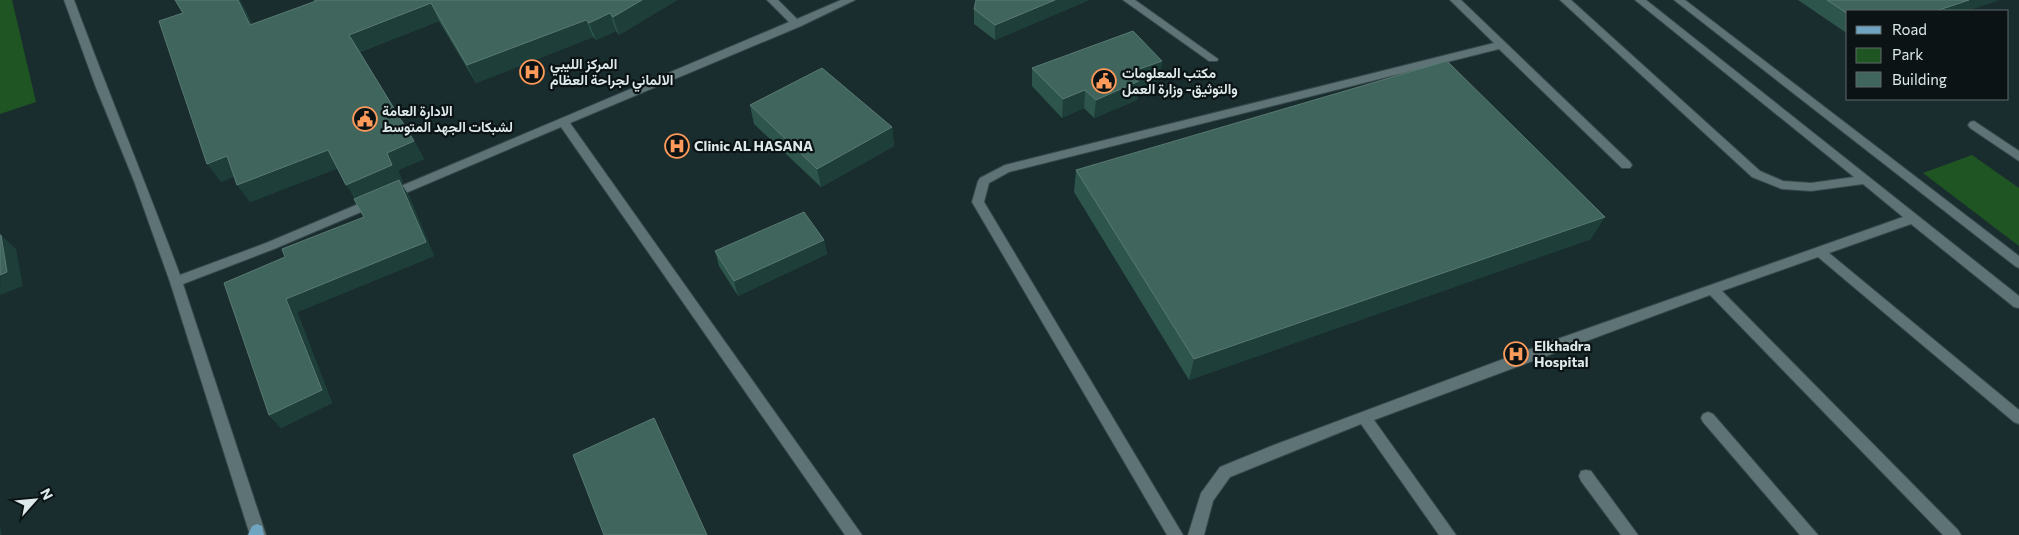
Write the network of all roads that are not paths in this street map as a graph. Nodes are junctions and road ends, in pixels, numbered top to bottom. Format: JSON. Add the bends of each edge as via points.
{"nodes":[{"id":1,"x":69,"y":0,"type":"edge"},
{"id":2,"x":772,"y":0,"type":"edge"},
{"id":3,"x":850,"y":0,"type":"edge"},
{"id":4,"x":1128,"y":0,"type":"edge"},
{"id":5,"x":1455,"y":0,"type":"edge"},
{"id":6,"x":1565,"y":0,"type":"edge"},
{"id":7,"x":1640,"y":0,"type":"edge"},
{"id":8,"x":1680,"y":0,"type":"edge"},
{"id":9,"x":797,"y":24,"type":"junction"},
{"id":10,"x":1501,"y":45,"type":"junction"},
{"id":11,"x":1213,"y":59,"type":"dead end"},
{"id":12,"x":562,"y":121,"type":"junction"},
{"id":13,"x":1974,"y":125,"type":"dead end"},
{"id":14,"x":2019,"y":156,"type":"edge"},
{"id":15,"x":1626,"y":165,"type":"dead end"},
{"id":16,"x":1865,"y":180,"type":"junction"},
{"id":17,"x":1914,"y":218,"type":"junction"},
{"id":18,"x":1820,"y":252,"type":"junction"},
{"id":19,"x":2019,"y":263,"type":"edge"},
{"id":20,"x":176,"y":282,"type":"junction"},
{"id":21,"x":1713,"y":290,"type":"junction"},
{"id":22,"x":2019,"y":303,"type":"edge"},
{"id":23,"x":1364,"y":417,"type":"junction"},
{"id":24,"x":1708,"y":418,"type":"dead end"},
{"id":25,"x":2019,"y":418,"type":"edge"},
{"id":26,"x":1586,"y":476,"type":"dead end"},
{"id":27,"x":257,"y":534,"type":"edge"},
{"id":28,"x":854,"y":535,"type":"edge"},
{"id":29,"x":1175,"y":535,"type":"edge"},
{"id":30,"x":1196,"y":535,"type":"edge"},
{"id":31,"x":1448,"y":535,"type":"edge"},
{"id":32,"x":1630,"y":535,"type":"edge"},
{"id":33,"x":1810,"y":535,"type":"edge"},
{"id":34,"x":1952,"y":535,"type":"edge"}],
"edges":[{"from":1,"to":20,"type":"street"},
{"from":2,"to":9,"type":"street"},
{"from":3,"to":9,"type":"street"},
{"from":4,"to":11,"type":"street"},
{"from":5,"to":10,"type":"street"},
{"from":6,"to":16,"type":"street","via":[[1756,174],[1782,185],[1811,187]]},
{"from":7,"to":16,"type":"street"},
{"from":8,"to":19,"type":"street"},
{"from":9,"to":12,"type":"street"},
{"from":10,"to":15,"type":"street"},
{"from":10,"to":29,"type":"street","via":[[1004,169],[984,181],[978,202]]},
{"from":12,"to":20,"type":"street","via":[[270,246]]},
{"from":12,"to":28,"type":"street"},
{"from":13,"to":14,"type":"street"},
{"from":16,"to":17,"type":"street"},
{"from":17,"to":18,"type":"street"},
{"from":17,"to":22,"type":"street"},
{"from":18,"to":21,"type":"street"},
{"from":18,"to":25,"type":"street"},
{"from":20,"to":27,"type":"street"},
{"from":21,"to":23,"type":"street"},
{"from":21,"to":34,"type":"street"},
{"from":23,"to":30,"type":"street","via":[[1226,472],[1206,498]]},
{"from":23,"to":31,"type":"street"},
{"from":24,"to":33,"type":"street"},
{"from":26,"to":32,"type":"street"}]}
